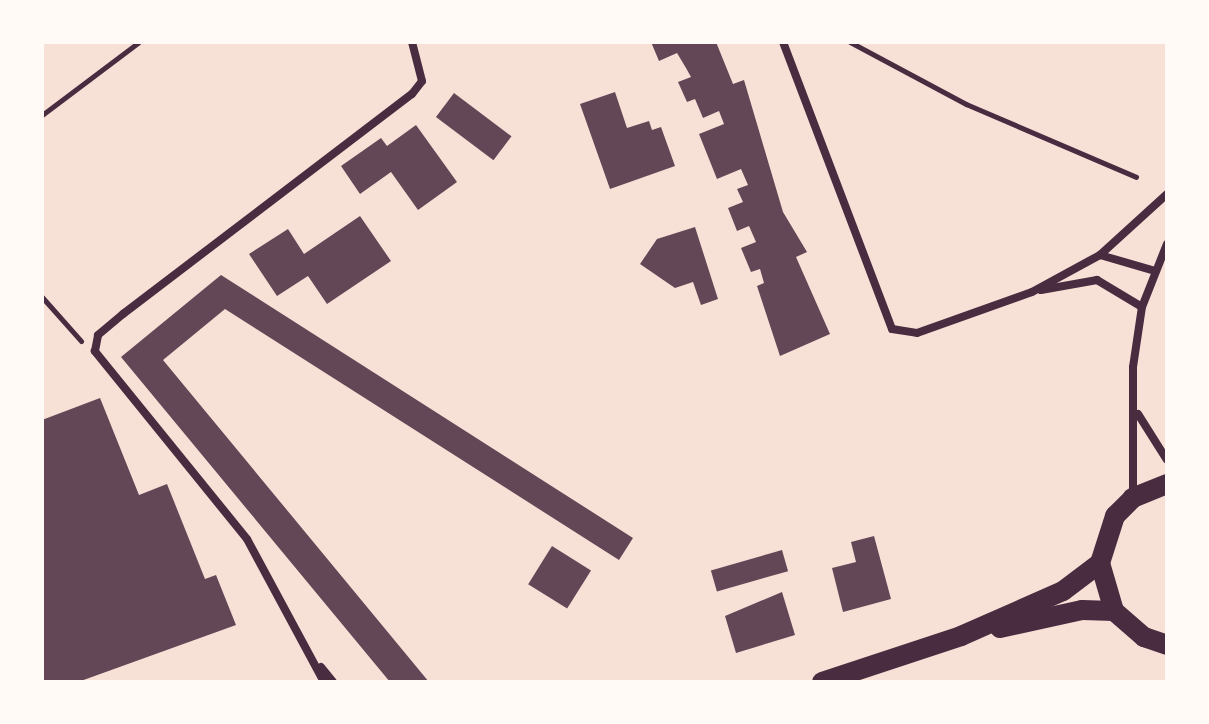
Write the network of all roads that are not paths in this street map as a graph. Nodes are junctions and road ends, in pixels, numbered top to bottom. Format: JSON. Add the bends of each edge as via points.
{"nodes":[{"id":1,"x":412,"y":42,"type":"edge"},
{"id":2,"x":783,"y":42,"type":"edge"},
{"id":3,"x":1167,"y":194,"type":"edge"},
{"id":4,"x":1167,"y":244,"type":"edge"},
{"id":5,"x":1100,"y":255,"type":"junction"},
{"id":6,"x":1155,"y":271,"type":"junction"},
{"id":7,"x":1032,"y":292,"type":"junction"},
{"id":8,"x":1142,"y":307,"type":"junction"},
{"id":9,"x":1137,"y":413,"type":"junction"},
{"id":10,"x":1167,"y":460,"type":"edge"},
{"id":11,"x":1167,"y":484,"type":"edge"},
{"id":12,"x":1133,"y":498,"type":"junction"},
{"id":13,"x":1100,"y":563,"type":"junction"},
{"id":14,"x":1114,"y":611,"type":"junction"},
{"id":15,"x":961,"y":636,"type":"junction"},
{"id":16,"x":1167,"y":645,"type":"edge"},
{"id":17,"x":314,"y":659,"type":"junction"},
{"id":18,"x":324,"y":682,"type":"edge"},
{"id":19,"x":333,"y":682,"type":"edge"},
{"id":20,"x":822,"y":682,"type":"edge"}],
"edges":[{"from":1,"to":17,"type":"street","via":[[422,81],[412,94],[123,314],[98,335],[95,351],[247,539]]},
{"from":2,"to":7,"type":"street","via":[[892,329],[917,333]]},
{"from":3,"to":5,"type":"street"},
{"from":4,"to":6,"type":"street"},
{"from":5,"to":6,"type":"street"},
{"from":5,"to":7,"type":"street"},
{"from":6,"to":8,"type":"street"},
{"from":7,"to":8,"type":"street","via":[[1097,280]]},
{"from":8,"to":9,"type":"street","via":[[1133,367]]},
{"from":9,"to":10,"type":"street"},
{"from":9,"to":12,"type":"street"},
{"from":11,"to":12,"type":"main road"},
{"from":12,"to":13,"type":"main road","via":[[1108,527]]},
{"from":13,"to":14,"type":"main road"},
{"from":13,"to":15,"type":"main road","via":[[1063,591]]},
{"from":14,"to":15,"type":"main road","via":[[1082,610]]},
{"from":14,"to":16,"type":"main road","via":[[1144,637]]},
{"from":15,"to":20,"type":"main road"},
{"from":17,"to":18,"type":"street"},
{"from":17,"to":19,"type":"street"}]}
